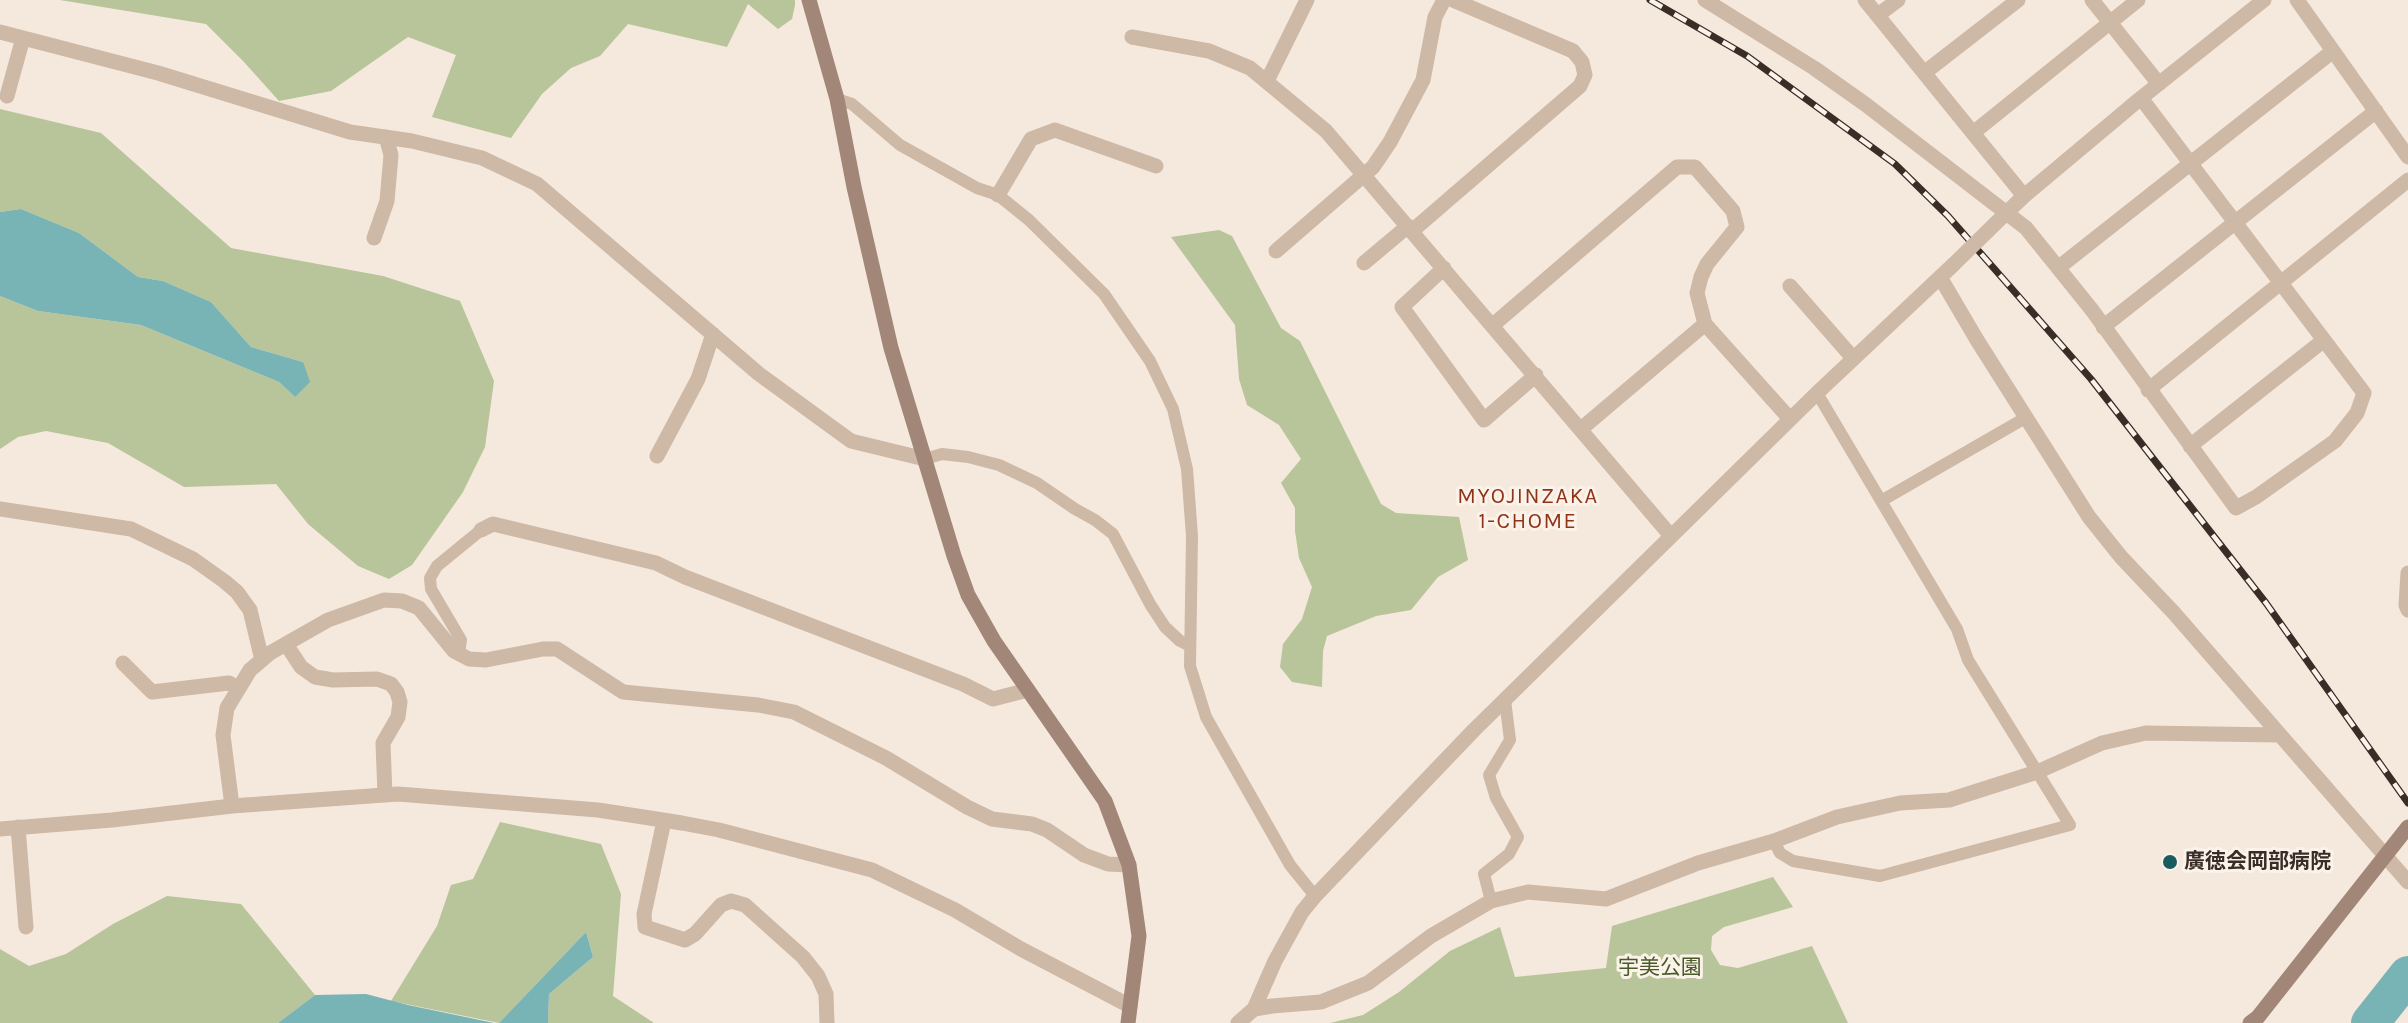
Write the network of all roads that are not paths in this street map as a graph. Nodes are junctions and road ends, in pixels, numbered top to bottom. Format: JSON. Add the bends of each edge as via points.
{"nodes":[{"id":1,"x":809,"y":0,"type":"edge"},
{"id":2,"x":1307,"y":0,"type":"edge"},
{"id":3,"x":1444,"y":0,"type":"edge"},
{"id":4,"x":1453,"y":0,"type":"edge"},
{"id":5,"x":1705,"y":0,"type":"edge"},
{"id":6,"x":1865,"y":0,"type":"edge"},
{"id":7,"x":1898,"y":0,"type":"edge"},
{"id":8,"x":2018,"y":0,"type":"edge"},
{"id":9,"x":2092,"y":0,"type":"edge"},
{"id":10,"x":2138,"y":0,"type":"edge"},
{"id":11,"x":2264,"y":0,"type":"edge"},
{"id":12,"x":2297,"y":0,"type":"edge"},
{"id":13,"x":1878,"y":15,"type":"junction"},
{"id":14,"x":2110,"y":22,"type":"junction"},
{"id":15,"x":0,"y":32,"type":"edge"},
{"id":16,"x":1132,"y":37,"type":"dead end"},
{"id":17,"x":23,"y":38,"type":"junction"},
{"id":18,"x":2333,"y":51,"type":"junction"},
{"id":19,"x":1924,"y":73,"type":"junction"},
{"id":20,"x":1267,"y":81,"type":"junction"},
{"id":21,"x":2159,"y":84,"type":"junction"},
{"id":22,"x":7,"y":96,"type":"dead end"},
{"id":23,"x":2142,"y":98,"type":"junction"},
{"id":24,"x":837,"y":99,"type":"junction"},
{"id":25,"x":2376,"y":111,"type":"junction"},
{"id":26,"x":1973,"y":133,"type":"junction"},
{"id":27,"x":386,"y":137,"type":"junction"},
{"id":28,"x":2408,"y":157,"type":"edge"},
{"id":29,"x":2190,"y":162,"type":"junction"},
{"id":30,"x":1156,"y":166,"type":"dead end"},
{"id":31,"x":1364,"y":175,"type":"junction"},
{"id":32,"x":2408,"y":180,"type":"edge"},
{"id":33,"x":998,"y":195,"type":"junction"},
{"id":34,"x":2024,"y":196,"type":"junction"},
{"id":35,"x":2003,"y":216,"type":"junction"},
{"id":36,"x":2235,"y":222,"type":"junction"},
{"id":37,"x":1410,"y":229,"type":"junction"},
{"id":38,"x":374,"y":238,"type":"dead end"},
{"id":39,"x":1275,"y":251,"type":"dead end"},
{"id":40,"x":1364,"y":263,"type":"dead end"},
{"id":41,"x":1444,"y":268,"type":"junction"},
{"id":42,"x":2058,"y":268,"type":"junction"},
{"id":43,"x":1940,"y":277,"type":"junction"},
{"id":44,"x":2281,"y":282,"type":"junction"},
{"id":45,"x":1790,"y":286,"type":"dead end"},
{"id":46,"x":1705,"y":324,"type":"junction"},
{"id":47,"x":1493,"y":325,"type":"junction"},
{"id":48,"x":2103,"y":327,"type":"junction"},
{"id":49,"x":713,"y":334,"type":"junction"},
{"id":50,"x":2324,"y":340,"type":"junction"},
{"id":51,"x":1853,"y":358,"type":"junction"},
{"id":52,"x":1536,"y":375,"type":"junction"},
{"id":53,"x":2148,"y":390,"type":"junction"},
{"id":54,"x":1817,"y":393,"type":"junction"},
{"id":55,"x":2027,"y":417,"type":"junction"},
{"id":56,"x":1790,"y":419,"type":"junction"},
{"id":57,"x":1581,"y":429,"type":"junction"},
{"id":58,"x":2190,"y":446,"type":"junction"},
{"id":59,"x":657,"y":456,"type":"dead end"},
{"id":60,"x":926,"y":459,"type":"junction"},
{"id":61,"x":1881,"y":501,"type":"junction"},
{"id":62,"x":0,"y":509,"type":"edge"},
{"id":63,"x":481,"y":530,"type":"joint"},
{"id":64,"x":1671,"y":536,"type":"junction"},
{"id":65,"x":2408,"y":573,"type":"edge"},
{"id":66,"x":2408,"y":610,"type":"edge"},
{"id":67,"x":286,"y":644,"type":"junction"},
{"id":68,"x":1190,"y":646,"type":"junction"},
{"id":69,"x":459,"y":653,"type":"junction"},
{"id":70,"x":262,"y":660,"type":"junction"},
{"id":71,"x":123,"y":663,"type":"dead end"},
{"id":72,"x":238,"y":688,"type":"junction"},
{"id":73,"x":1028,"y":690,"type":"junction"},
{"id":74,"x":1505,"y":700,"type":"junction"},
{"id":75,"x":2280,"y":735,"type":"junction"},
{"id":76,"x":2037,"y":772,"type":"junction"},
{"id":77,"x":385,"y":795,"type":"junction"},
{"id":78,"x":232,"y":806,"type":"junction"},
{"id":79,"x":664,"y":821,"type":"junction"},
{"id":80,"x":18,"y":827,"type":"junction"},
{"id":81,"x":2408,"y":827,"type":"edge"},
{"id":82,"x":0,"y":829,"type":"edge"},
{"id":83,"x":1774,"y":841,"type":"junction"},
{"id":84,"x":2385,"y":855,"type":"junction"},
{"id":85,"x":1130,"y":865,"type":"junction"},
{"id":86,"x":2408,"y":882,"type":"edge"},
{"id":87,"x":1315,"y":896,"type":"junction"},
{"id":88,"x":1491,"y":901,"type":"junction"},
{"id":89,"x":26,"y":927,"type":"dead end"},
{"id":90,"x":1130,"y":1006,"type":"junction"},
{"id":91,"x":1254,"y":1010,"type":"junction"},
{"id":92,"x":827,"y":1023,"type":"edge"},
{"id":93,"x":1128,"y":1023,"type":"edge"},
{"id":94,"x":1238,"y":1023,"type":"edge"},
{"id":95,"x":2250,"y":1023,"type":"edge"}],
"edges":[{"from":1,"to":24,"type":"street"},
{"from":2,"to":20,"type":"street"},
{"from":3,"to":31,"type":"street","via":[[1435,16],[1423,80],[1390,142]]},
{"from":4,"to":37,"type":"street","via":[[1573,51],[1582,62],[1585,75],[1580,86]]},
{"from":5,"to":35,"type":"street","via":[[1831,80]]},
{"from":6,"to":13,"type":"street"},
{"from":7,"to":13,"type":"street"},
{"from":8,"to":19,"type":"street"},
{"from":9,"to":14,"type":"street"},
{"from":10,"to":14,"type":"street"},
{"from":11,"to":21,"type":"street"},
{"from":12,"to":18,"type":"street"},
{"from":13,"to":19,"type":"street"},
{"from":14,"to":21,"type":"street"},
{"from":14,"to":26,"type":"street"},
{"from":15,"to":17,"type":"street"},
{"from":16,"to":20,"type":"street","via":[[1209,51],[1250,68]]},
{"from":17,"to":22,"type":"street"},
{"from":17,"to":27,"type":"street","via":[[158,73],[350,132]]},
{"from":18,"to":25,"type":"street"},
{"from":18,"to":29,"type":"street"},
{"from":19,"to":26,"type":"street"},
{"from":20,"to":31,"type":"street","via":[[1326,131]]},
{"from":21,"to":23,"type":"street"},
{"from":23,"to":29,"type":"street"},
{"from":23,"to":34,"type":"street"},
{"from":24,"to":33,"type":"lane","via":[[852,104],[900,145],[977,188]]},
{"from":24,"to":60,"type":"street","via":[[891,348]]},
{"from":25,"to":28,"type":"street"},
{"from":25,"to":36,"type":"street"},
{"from":26,"to":34,"type":"street"},
{"from":27,"to":38,"type":"street","via":[[391,156],[387,201]]},
{"from":27,"to":49,"type":"street","via":[[482,158],[537,184]]},
{"from":29,"to":36,"type":"street"},
{"from":29,"to":42,"type":"street"},
{"from":30,"to":33,"type":"street","via":[[1055,130],[1031,139]]},
{"from":31,"to":37,"type":"street"},
{"from":31,"to":39,"type":"street"},
{"from":32,"to":44,"type":"street"},
{"from":33,"to":68,"type":"lane","via":[[1104,294],[1150,361],[1173,409],[1187,469],[1192,536]]},
{"from":34,"to":35,"type":"street"},
{"from":35,"to":42,"type":"street","via":[[2026,228]]},
{"from":35,"to":43,"type":"street","bridge":true},
{"from":36,"to":44,"type":"street"},
{"from":36,"to":48,"type":"street"},
{"from":37,"to":40,"type":"street"},
{"from":37,"to":41,"type":"street"},
{"from":41,"to":47,"type":"street"},
{"from":41,"to":52,"type":"street","via":[[1402,307],[1484,420]]},
{"from":42,"to":48,"type":"street"},
{"from":43,"to":51,"type":"street"},
{"from":43,"to":55,"type":"street"},
{"from":44,"to":50,"type":"street"},
{"from":44,"to":53,"type":"street"},
{"from":45,"to":51,"type":"street"},
{"from":46,"to":47,"type":"street","via":[[1697,293],[1701,277],[1737,227],[1733,211],[1695,167],[1677,168]]},
{"from":46,"to":56,"type":"street"},
{"from":46,"to":57,"type":"street"},
{"from":47,"to":52,"type":"street"},
{"from":48,"to":53,"type":"street"},
{"from":49,"to":59,"type":"street","via":[[698,379]]},
{"from":49,"to":60,"type":"street","via":[[759,374],[850,441]]},
{"from":50,"to":58,"type":"street"},
{"from":50,"to":58,"type":"street","via":[[2364,393],[2357,413],[2335,441],[2236,507]]},
{"from":51,"to":54,"type":"street"},
{"from":52,"to":57,"type":"street"},
{"from":53,"to":58,"type":"street"},
{"from":54,"to":56,"type":"street"},
{"from":54,"to":61,"type":"lane"},
{"from":55,"to":61,"type":"lane"},
{"from":55,"to":75,"type":"street","via":[[2089,517]]},
{"from":56,"to":64,"type":"street"},
{"from":57,"to":64,"type":"street"},
{"from":60,"to":68,"type":"lane","via":[[942,454],[999,465],[1037,483],[1095,520],[1113,534],[1165,627]]},
{"from":60,"to":73,"type":"street","via":[[968,595]]},
{"from":61,"to":76,"type":"lane","via":[[1958,629],[1968,660]]},
{"from":62,"to":70,"type":"street","via":[[131,530],[193,560],[224,581],[250,610]]},
{"from":63,"to":69,"type":"lane","via":[[437,566],[430,578],[431,589],[461,640]]},
{"from":63,"to":73,"type":"street","via":[[493,524],[656,563],[993,699]]},
{"from":64,"to":74,"type":"street"},
{"from":65,"to":66,"type":"street"},
{"from":67,"to":69,"type":"street","via":[[328,620],[384,600],[402,601],[419,608]]},
{"from":67,"to":70,"type":"street"},
{"from":67,"to":77,"type":"street","via":[[301,667],[315,677],[377,679],[391,684],[397,692],[398,717],[383,743]]},
{"from":68,"to":87,"type":"lane","via":[[1190,666],[1206,717],[1290,865]]},
{"from":69,"to":85,"type":"street","via":[[469,659],[486,660],[557,650],[623,692],[794,712],[886,758],[992,819],[1032,824],[1084,855],[1108,864]]},
{"from":70,"to":72,"type":"street"},
{"from":71,"to":72,"type":"street","via":[[152,692],[229,683]]},
{"from":72,"to":78,"type":"street","via":[[226,708],[223,735]]},
{"from":73,"to":85,"type":"street","via":[[1105,801]]},
{"from":74,"to":87,"type":"street"},
{"from":74,"to":88,"type":"lane","via":[[1510,740],[1489,775],[1496,798],[1518,837],[1509,854],[1484,874]]},
{"from":75,"to":76,"type":"street","via":[[2146,733],[2102,743]]},
{"from":75,"to":84,"type":"street"},
{"from":76,"to":83,"type":"street","via":[[1949,800],[1900,803],[1837,817]]},
{"from":76,"to":83,"type":"lane","via":[[2070,825],[1880,876],[1793,861],[1780,853]]},
{"from":77,"to":78,"type":"street"},
{"from":77,"to":79,"type":"street","via":[[598,810]]},
{"from":78,"to":80,"type":"street"},
{"from":79,"to":90,"type":"street","via":[[719,830],[872,870],[955,910]]},
{"from":79,"to":92,"type":"street","via":[[644,915],[645,927],[685,940],[721,905],[731,901],[745,905],[818,976],[826,994]]},
{"from":80,"to":82,"type":"street"},
{"from":80,"to":89,"type":"street"},
{"from":81,"to":84,"type":"street"},
{"from":83,"to":88,"type":"street","via":[[1698,863],[1606,899],[1528,891]]},
{"from":84,"to":86,"type":"street"},
{"from":84,"to":95,"type":"street"},
{"from":85,"to":90,"type":"street","via":[[1139,936]]},
{"from":87,"to":91,"type":"street","via":[[1280,951]]},
{"from":88,"to":91,"type":"street","via":[[1431,936],[1368,983],[1321,1002]]},
{"from":90,"to":93,"type":"street"},
{"from":91,"to":94,"type":"street"}]}
